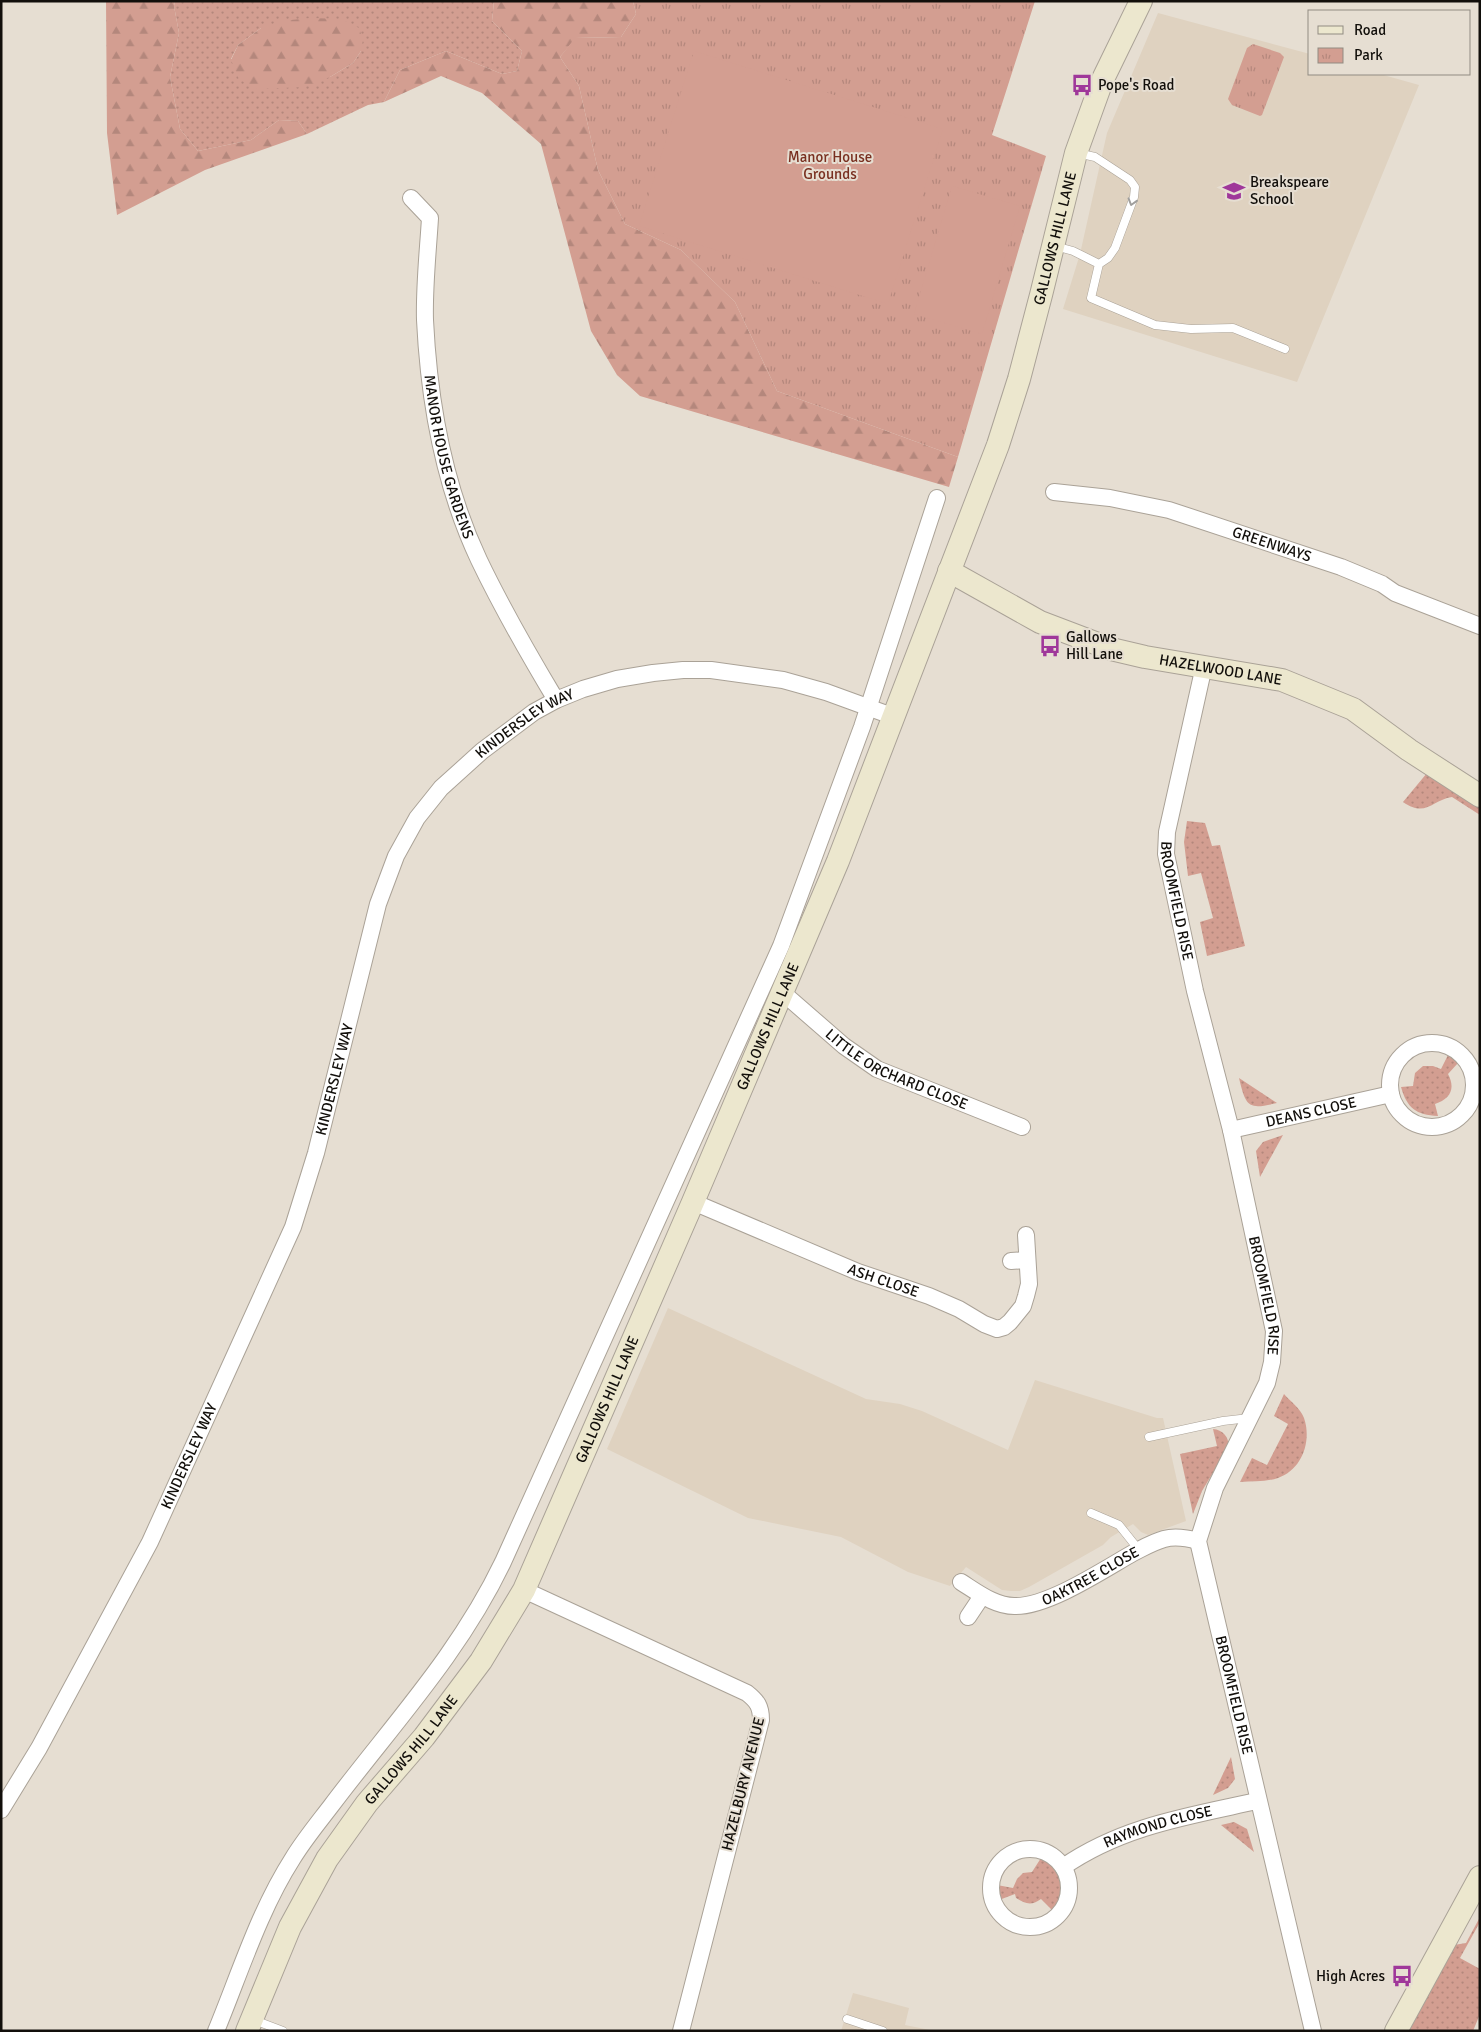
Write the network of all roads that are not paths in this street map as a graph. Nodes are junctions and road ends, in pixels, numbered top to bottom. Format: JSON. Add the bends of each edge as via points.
{"nodes":[{"id":1,"x":1141,"y":1,"type":"edge"},
{"id":2,"x":1076,"y":153,"type":"junction"},
{"id":3,"x":411,"y":198,"type":"dead end"},
{"id":4,"x":1053,"y":245,"type":"junction"},
{"id":5,"x":1099,"y":264,"type":"junction"},
{"id":6,"x":1285,"y":349,"type":"dead end"},
{"id":7,"x":1054,"y":492,"type":"dead end"},
{"id":8,"x":937,"y":498,"type":"dead end"},
{"id":9,"x":949,"y":571,"type":"junction"},
{"id":10,"x":1480,"y":626,"type":"edge"},
{"id":11,"x":1204,"y":666,"type":"junction"},
{"id":12,"x":556,"y":700,"type":"junction"},
{"id":13,"x":869,"y":707,"type":"junction"},
{"id":14,"x":892,"y":716,"type":"junction"},
{"id":15,"x":1480,"y":796,"type":"edge"},
{"id":16,"x":782,"y":996,"type":"junction"},
{"id":17,"x":1391,"y":1094,"type":"junction"},
{"id":18,"x":1022,"y":1127,"type":"dead end"},
{"id":19,"x":1231,"y":1130,"type":"junction"},
{"id":20,"x":693,"y":1202,"type":"junction"},
{"id":21,"x":1026,"y":1235,"type":"dead end"},
{"id":22,"x":1027,"y":1260,"type":"junction"},
{"id":23,"x":1011,"y":1261,"type":"dead end"},
{"id":24,"x":586,"y":1380,"type":"junction"},
{"id":25,"x":612,"y":1390,"type":"junction"},
{"id":26,"x":1251,"y":1418,"type":"junction"},
{"id":27,"x":1149,"y":1436,"type":"dead end"},
{"id":28,"x":1091,"y":1513,"type":"dead end"},
{"id":29,"x":1198,"y":1542,"type":"junction"},
{"id":30,"x":1139,"y":1550,"type":"junction"},
{"id":31,"x":961,"y":1582,"type":"dead end"},
{"id":32,"x":524,"y":1590,"type":"junction"},
{"id":33,"x":982,"y":1596,"type":"junction"},
{"id":34,"x":968,"y":1617,"type":"dead end"},
{"id":35,"x":1257,"y":1801,"type":"junction"},
{"id":36,"x":1,"y":1810,"type":"edge"},
{"id":37,"x":1063,"y":1867,"type":"junction"},
{"id":38,"x":1480,"y":1877,"type":"edge"},
{"id":39,"x":236,"y":1983,"type":"junction"},
{"id":40,"x":263,"y":1992,"type":"junction"},
{"id":41,"x":847,"y":2020,"type":"dead end"},
{"id":42,"x":250,"y":2025,"type":"edge"},
{"id":43,"x":216,"y":2031,"type":"edge"},
{"id":44,"x":283,"y":2031,"type":"edge"},
{"id":45,"x":681,"y":2031,"type":"edge"},
{"id":46,"x":883,"y":2031,"type":"edge"},
{"id":47,"x":1313,"y":2031,"type":"edge"},
{"id":48,"x":1396,"y":2031,"type":"edge"}],
"edges":[{"from":1,"to":2,"type":"street","name":"GALLOWS HILL LANE","via":[[1102,81]]},
{"from":2,"to":4,"type":"street","name":"GALLOWS HILL LANE"},
{"from":2,"to":5,"type":"lane","one_way":true,"via":[[1095,157],[1130,180],[1135,187],[1115,248]]},
{"from":3,"to":12,"type":"street","name":"MANOR HOUSE GARDENS","via":[[430,218],[425,318],[427,349],[431,391],[449,478],[479,559]]},
{"from":4,"to":5,"type":"lane"},
{"from":4,"to":9,"type":"street","name":"GALLOWS HILL LANE","via":[[1019,379],[998,445]]},
{"from":5,"to":6,"type":"lane","via":[[1091,298],[1155,325],[1233,328]]},
{"from":7,"to":10,"type":"street","name":"GREENWAYS","via":[[1110,498],[1169,510],[1341,566],[1395,593]]},
{"from":8,"to":13,"type":"street","name":"GALLOWS HILL LANE"},
{"from":9,"to":11,"type":"street","name":"HAZELWOOD LANE","via":[[1040,622],[1076,637],[1145,657]]},
{"from":9,"to":14,"type":"street","name":"GALLOWS HILL LANE"},
{"from":11,"to":15,"type":"street","name":"HAZELWOOD LANE","via":[[1282,680],[1353,709]]},
{"from":11,"to":19,"type":"street","name":"BROOMFIELD RISE","via":[[1167,832],[1166,854]]},
{"from":12,"to":13,"type":"street","name":"KINDERSLEY WAY","via":[[583,688],[618,679],[676,670],[711,670],[783,680]]},
{"from":12,"to":36,"type":"street","name":"KINDERSLEY WAY","via":[[534,712],[482,751],[441,788],[417,818],[396,856],[378,904],[316,1153],[293,1227],[150,1542],[39,1748]]},
{"from":13,"to":14,"type":"street","name":"KINDERSLEY WAY"},
{"from":13,"to":24,"type":"street","name":"GALLOWS HILL LANE","via":[[781,946]]},
{"from":14,"to":16,"type":"street","name":"GALLOWS HILL LANE","via":[[838,861]]},
{"from":16,"to":18,"type":"street","name":"LITTLE ORCHARD CLOSE","via":[[878,1069]]},
{"from":16,"to":20,"type":"street","name":"GALLOWS HILL LANE"},
{"from":17,"to":17,"type":"street","via":[[1396,1108],[1407,1118],[1429,1127],[1444,1126],[1462,1115],[1470,1104],[1474,1092],[1473,1075],[1460,1053],[1447,1045],[1424,1044],[1412,1048],[1400,1058],[1390,1082]]},
{"from":17,"to":19,"type":"street","name":"DEANS CLOSE"},
{"from":19,"to":26,"type":"street","name":"BROOMFIELD RISE","via":[[1274,1331],[1272,1362]]},
{"from":20,"to":22,"type":"street","name":"ASH CLOSE","via":[[858,1272],[944,1302],[991,1328],[1004,1327],[1023,1306],[1029,1284]]},
{"from":20,"to":25,"type":"street","name":"GALLOWS HILL LANE"},
{"from":21,"to":22,"type":"street","name":"ASH CLOSE"},
{"from":22,"to":23,"type":"street"},
{"from":24,"to":25,"type":"street"},
{"from":24,"to":39,"type":"street","name":"GALLOWS HILL LANE","via":[[487,1596],[457,1644],[293,1857],[259,1924]]},
{"from":25,"to":32,"type":"street","name":"GALLOWS HILL LANE"},
{"from":26,"to":27,"type":"lane"},
{"from":26,"to":29,"type":"street","name":"BROOMFIELD RISE","via":[[1215,1488]]},
{"from":28,"to":30,"type":"lane","via":[[1119,1525]]},
{"from":29,"to":30,"type":"street","name":"OAKTREE CLOSE","via":[[1185,1538],[1163,1539]]},
{"from":29,"to":35,"type":"street","name":"BROOMFIELD RISE"},
{"from":30,"to":33,"type":"street","name":"OAKTREE CLOSE","via":[[1054,1596],[1030,1604],[1004,1605]]},
{"from":31,"to":33,"type":"street","name":"OAKTREE CLOSE"},
{"from":32,"to":40,"type":"street","name":"GALLOWS HILL LANE","via":[[481,1661],[424,1737],[367,1803],[327,1859],[290,1927]]},
{"from":32,"to":45,"type":"street","name":"HAZELBURY AVENUE","via":[[747,1693],[757,1701],[761,1710]]},
{"from":33,"to":34,"type":"street"},
{"from":35,"to":37,"type":"street","name":"RAYMOND CLOSE","via":[[1144,1826],[1082,1853]]},
{"from":35,"to":47,"type":"street","name":"BROOMFIELD RISE"},
{"from":37,"to":37,"type":"street","via":[[1070,1890],[1067,1903],[1055,1919],[1043,1925],[1025,1927],[1012,1923],[994,1904],[992,1876],[1009,1855],[1022,1850],[1044,1851]]},
{"from":38,"to":48,"type":"street"},
{"from":39,"to":40,"type":"street"},
{"from":39,"to":43,"type":"street","name":"GALLOWS HILL LANE"},
{"from":40,"to":42,"type":"street","name":"GALLOWS HILL LANE"},
{"from":41,"to":46,"type":"lane"},
{"from":42,"to":44,"type":"lane"}]}
